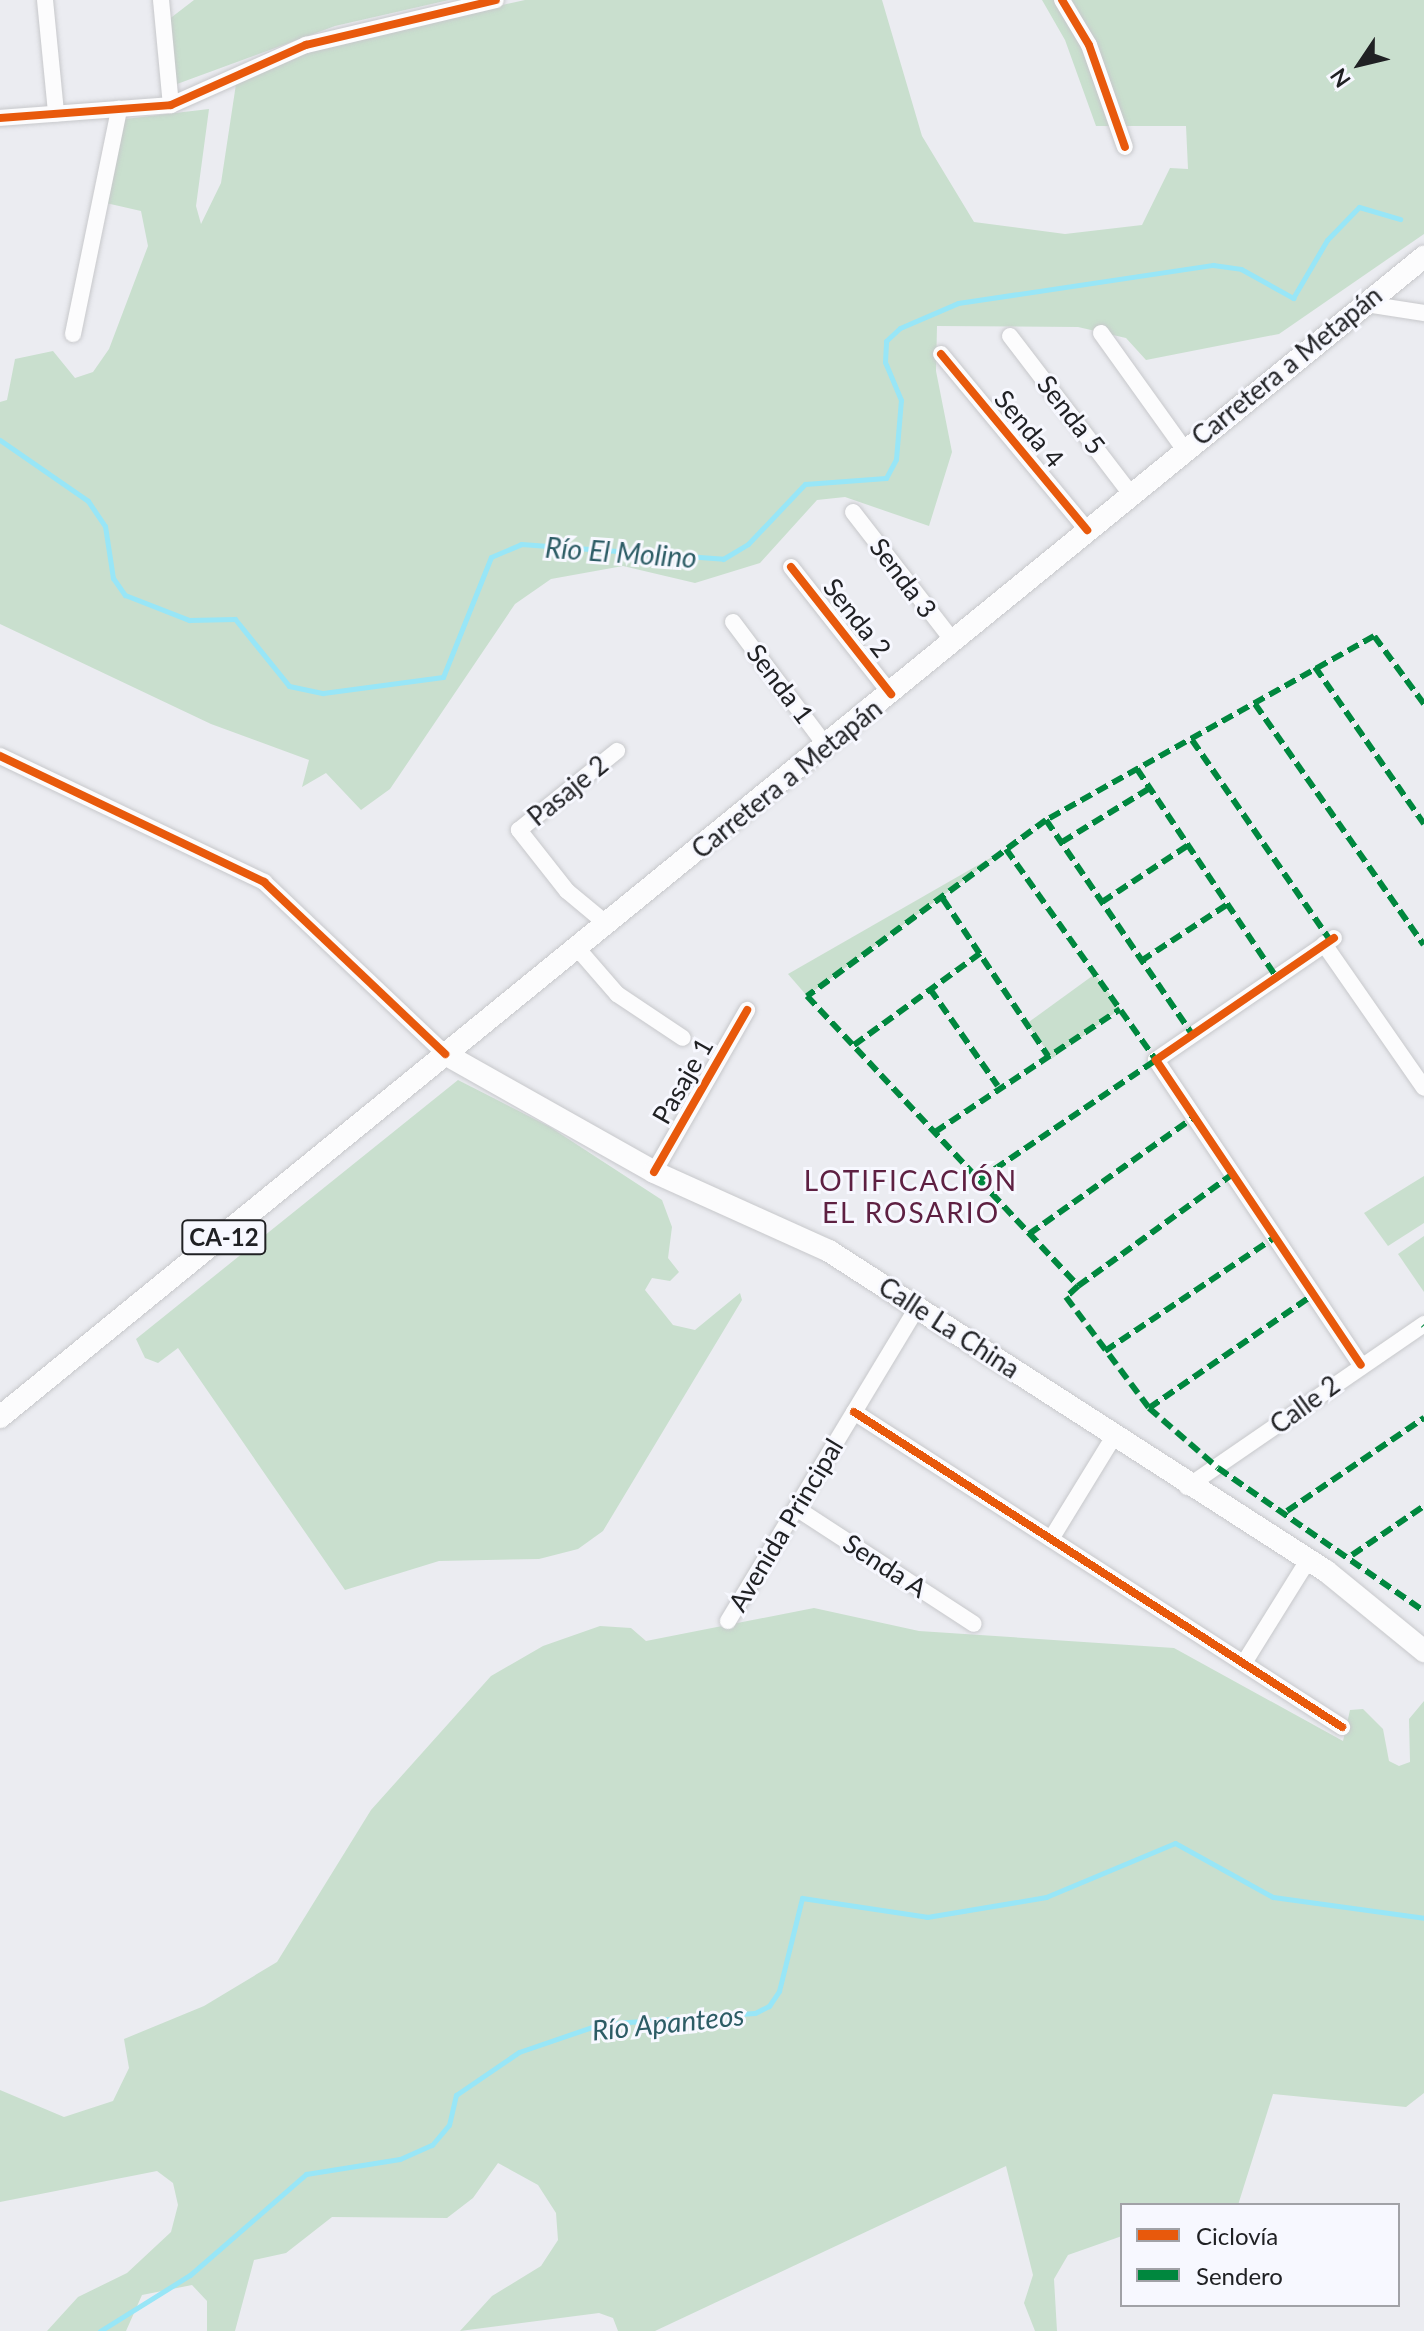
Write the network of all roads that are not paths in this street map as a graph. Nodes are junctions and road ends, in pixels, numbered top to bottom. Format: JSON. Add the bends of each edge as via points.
{"nodes":[{"id":1,"x":45,"y":0,"type":"edge"},
{"id":2,"x":161,"y":0,"type":"edge"},
{"id":3,"x":496,"y":0,"type":"edge"},
{"id":4,"x":1062,"y":0,"type":"edge"},
{"id":5,"x":171,"y":105,"type":"junction"},
{"id":6,"x":119,"y":109,"type":"junction"},
{"id":7,"x":56,"y":113,"type":"junction"},
{"id":8,"x":0,"y":118,"type":"edge"},
{"id":9,"x":1125,"y":147,"type":"dead end"},
{"id":10,"x":1424,"y":257,"type":"edge"},
{"id":11,"x":1366,"y":304,"type":"junction"},
{"id":12,"x":1424,"y":313,"type":"edge"},
{"id":13,"x":1101,"y":333,"type":"dead end"},
{"id":14,"x":73,"y":334,"type":"dead end"},
{"id":15,"x":1010,"y":336,"type":"dead end"},
{"id":16,"x":941,"y":354,"type":"dead end"},
{"id":17,"x":1184,"y":449,"type":"junction"},
{"id":18,"x":1131,"y":494,"type":"junction"},
{"id":19,"x":853,"y":512,"type":"dead end"},
{"id":20,"x":1087,"y":530,"type":"junction"},
{"id":21,"x":791,"y":567,"type":"dead end"},
{"id":22,"x":733,"y":622,"type":"dead end"},
{"id":23,"x":954,"y":642,"type":"junction"},
{"id":24,"x":891,"y":694,"type":"junction"},
{"id":25,"x":827,"y":747,"type":"junction"},
{"id":26,"x":617,"y":751,"type":"dead end"},
{"id":27,"x":0,"y":756,"type":"edge"},
{"id":28,"x":608,"y":925,"type":"junction"},
{"id":29,"x":578,"y":949,"type":"junction"},
{"id":30,"x":747,"y":1010,"type":"dead end"},
{"id":31,"x":683,"y":1038,"type":"dead end"},
{"id":32,"x":445,"y":1054,"type":"junction"},
{"id":33,"x":1424,"y":1088,"type":"edge"},
{"id":34,"x":654,"y":1172,"type":"junction"},
{"id":35,"x":918,"y":1306,"type":"junction"},
{"id":36,"x":1424,"y":1324,"type":"edge"},
{"id":37,"x":1361,"y":1365,"type":"junction"},
{"id":38,"x":854,"y":1412,"type":"junction"},
{"id":39,"x":0,"y":1417,"type":"edge"},
{"id":40,"x":1114,"y":1436,"type":"junction"},
{"id":41,"x":1187,"y":1487,"type":"junction"},
{"id":42,"x":796,"y":1508,"type":"junction"},
{"id":43,"x":1051,"y":1539,"type":"junction"},
{"id":44,"x":1308,"y":1560,"type":"junction"},
{"id":45,"x":728,"y":1621,"type":"dead end"},
{"id":46,"x":974,"y":1624,"type":"dead end"},
{"id":47,"x":1424,"y":1651,"type":"edge"},
{"id":48,"x":1244,"y":1663,"type":"junction"},
{"id":49,"x":1342,"y":1727,"type":"dead end"}],
"edges":[{"from":1,"to":7,"type":"street"},
{"from":2,"to":5,"type":"street"},
{"from":3,"to":5,"type":"street","via":[[306,45]]},
{"from":4,"to":9,"type":"street","via":[[1095,58]]},
{"from":5,"to":6,"type":"street"},
{"from":6,"to":7,"type":"street"},
{"from":6,"to":14,"type":"street"},
{"from":7,"to":8,"type":"street"},
{"from":10,"to":11,"type":"main road","name":"Carretera a Metapán","number":"CA-12"},
{"from":11,"to":12,"type":"street"},
{"from":11,"to":17,"type":"main road","name":"Carretera a Metapán","number":"CA-12"},
{"from":13,"to":17,"type":"street"},
{"from":15,"to":18,"type":"street","name":"Senda 5"},
{"from":16,"to":20,"type":"street","name":"Senda 4"},
{"from":17,"to":18,"type":"main road","name":"Carretera a Metapán","number":"CA-12"},
{"from":18,"to":20,"type":"main road","name":"Carretera a Metapán","number":"CA-12"},
{"from":19,"to":23,"type":"street","name":"Senda 3"},
{"from":20,"to":23,"type":"main road","name":"Carretera a Metapán","number":"CA-12"},
{"from":21,"to":24,"type":"street","name":"Senda 2"},
{"from":22,"to":25,"type":"street","name":"Senda 1"},
{"from":23,"to":24,"type":"main road","name":"Carretera a Metapán","number":"CA-12"},
{"from":24,"to":25,"type":"main road","name":"Carretera a Metapán","number":"CA-12"},
{"from":25,"to":28,"type":"main road","name":"Carretera a Metapán","number":"CA-12"},
{"from":26,"to":28,"type":"street","name":"Pasaje 2","via":[[519,830],[567,891]]},
{"from":27,"to":32,"type":"street","via":[[264,882]]},
{"from":28,"to":29,"type":"main road","name":"Carretera a Metapán","number":"CA-12"},
{"from":29,"to":31,"type":"street","via":[[617,994]]},
{"from":29,"to":32,"type":"main road","name":"Carretera a Metapán","number":"CA-12"},
{"from":30,"to":34,"type":"street","name":"Pasaje 1"},
{"from":32,"to":34,"type":"main road","name":"Calle La China"},
{"from":32,"to":39,"type":"main road","number":"CA-12"},
{"from":33,"to":37,"type":"street","via":[[1329,941],[1156,1060]]},
{"from":34,"to":35,"type":"main road","name":"Calle La China","via":[[829,1251]]},
{"from":35,"to":38,"type":"street","name":"Avenida Principal"},
{"from":35,"to":40,"type":"main road","name":"Calle La China"},
{"from":36,"to":37,"type":"street","name":"Calle 2"},
{"from":37,"to":41,"type":"street","name":"Calle 2"},
{"from":38,"to":42,"type":"street","name":"Avenida Principal"},
{"from":38,"to":43,"type":"street"},
{"from":40,"to":41,"type":"main road","name":"Calle La China"},
{"from":40,"to":43,"type":"street"},
{"from":41,"to":44,"type":"main road","name":"Calle La China"},
{"from":42,"to":45,"type":"street","name":"Avenida Principal"},
{"from":42,"to":46,"type":"street","name":"Senda A"},
{"from":43,"to":48,"type":"street"},
{"from":44,"to":47,"type":"main road","name":"Calle La China"},
{"from":44,"to":48,"type":"street"},
{"from":48,"to":49,"type":"street"}]}
